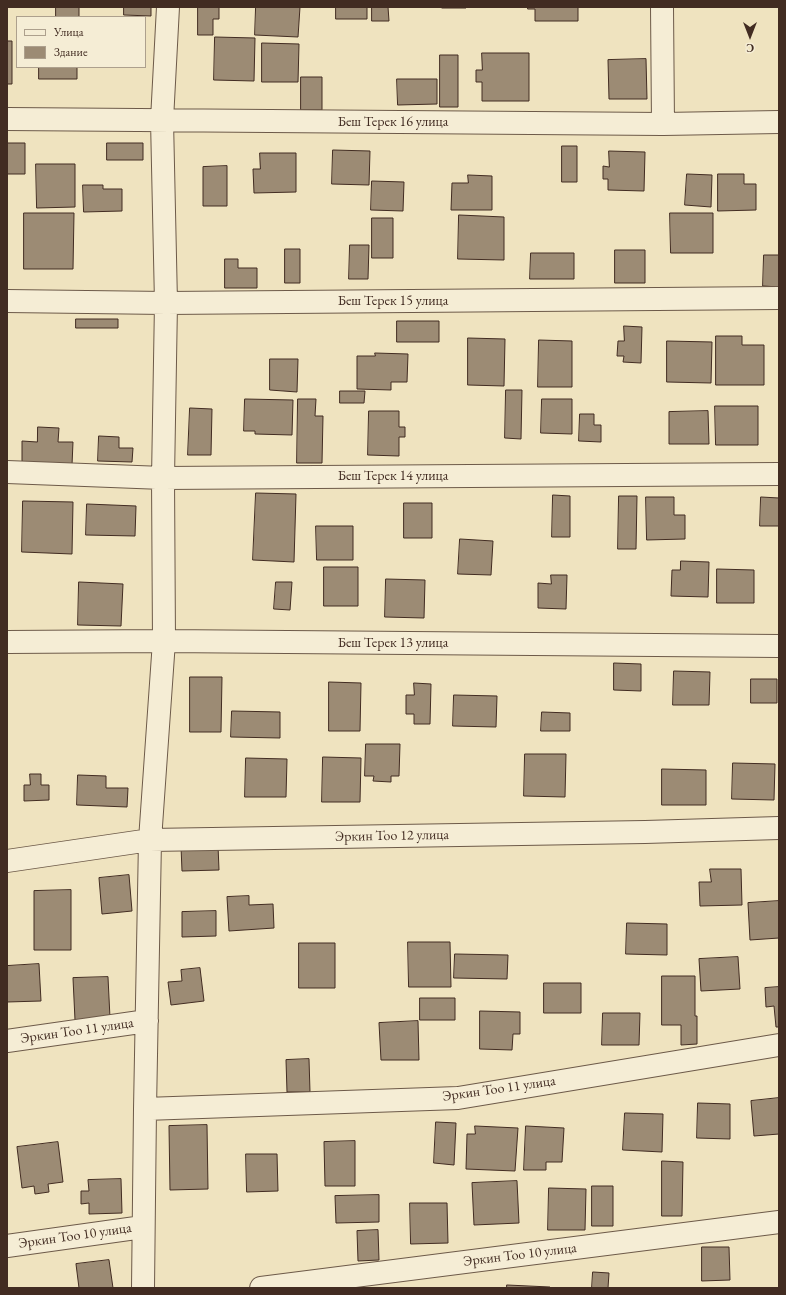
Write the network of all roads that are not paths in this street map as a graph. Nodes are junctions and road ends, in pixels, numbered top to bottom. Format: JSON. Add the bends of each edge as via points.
{"nodes":[{"id":1,"x":168,"y":7,"type":"edge"},
{"id":2,"x":662,"y":7,"type":"edge"},
{"id":3,"x":7,"y":119,"type":"edge"},
{"id":4,"x":162,"y":120,"type":"junction"},
{"id":5,"x":779,"y":122,"type":"edge"},
{"id":6,"x":662,"y":124,"type":"junction"},
{"id":7,"x":779,"y":298,"type":"edge"},
{"id":8,"x":7,"y":302,"type":"edge"},
{"id":9,"x":166,"y":303,"type":"junction"},
{"id":10,"x":7,"y":472,"type":"edge"},
{"id":11,"x":779,"y":474,"type":"edge"},
{"id":12,"x":163,"y":478,"type":"junction"},
{"id":13,"x":164,"y":641,"type":"junction"},
{"id":14,"x":7,"y":642,"type":"edge"},
{"id":15,"x":779,"y":646,"type":"edge"},
{"id":16,"x":779,"y":828,"type":"edge"},
{"id":17,"x":150,"y":840,"type":"junction"},
{"id":18,"x":7,"y":861,"type":"edge"},
{"id":19,"x":147,"y":1021,"type":"junction"},
{"id":20,"x":7,"y":1041,"type":"edge"},
{"id":21,"x":779,"y":1045,"type":"edge"},
{"id":22,"x":145,"y":1109,"type":"junction"},
{"id":23,"x":779,"y":1222,"type":"edge"},
{"id":24,"x":143,"y":1227,"type":"junction"},
{"id":25,"x":7,"y":1246,"type":"edge"},
{"id":26,"x":143,"y":1288,"type":"edge"},
{"id":27,"x":261,"y":1288,"type":"edge"}],
"edges":[{"from":1,"to":4,"type":"street"},
{"from":2,"to":6,"type":"street"},
{"from":3,"to":4,"type":"street","name":"Беш Терек 16 улица"},
{"from":4,"to":6,"type":"street","name":"Беш Терек 16 улица"},
{"from":4,"to":9,"type":"street"},
{"from":5,"to":6,"type":"street","name":"Беш Терек 16 улица"},
{"from":7,"to":9,"type":"street","name":"Беш Терек 15 улица"},
{"from":8,"to":9,"type":"street","name":"Беш Терек 15 улица"},
{"from":9,"to":12,"type":"street"},
{"from":10,"to":12,"type":"street","name":"Беш Терек 14 улица"},
{"from":11,"to":12,"type":"street","name":"Беш Терек 14 улица"},
{"from":12,"to":13,"type":"street"},
{"from":13,"to":14,"type":"street","name":"Беш Терек 13 улица"},
{"from":13,"to":15,"type":"street","name":"Беш Терек 13 улица"},
{"from":13,"to":17,"type":"street"},
{"from":16,"to":17,"type":"street","name":"Эркин Тоо 12 улица"},
{"from":17,"to":18,"type":"street","name":"Эркин Тоо 12 улица"},
{"from":17,"to":19,"type":"street"},
{"from":19,"to":20,"type":"street","name":"Эркин Тоо 11 улица"},
{"from":19,"to":22,"type":"street"},
{"from":21,"to":22,"type":"street","name":"Эркин Тоо 11 улица","via":[[458,1098]]},
{"from":22,"to":24,"type":"street"},
{"from":23,"to":27,"type":"street","name":"Эркин Тоо 10 улица"},
{"from":24,"to":25,"type":"street","name":"Эркин Тоо 10 улица"},
{"from":24,"to":26,"type":"street"}]}
